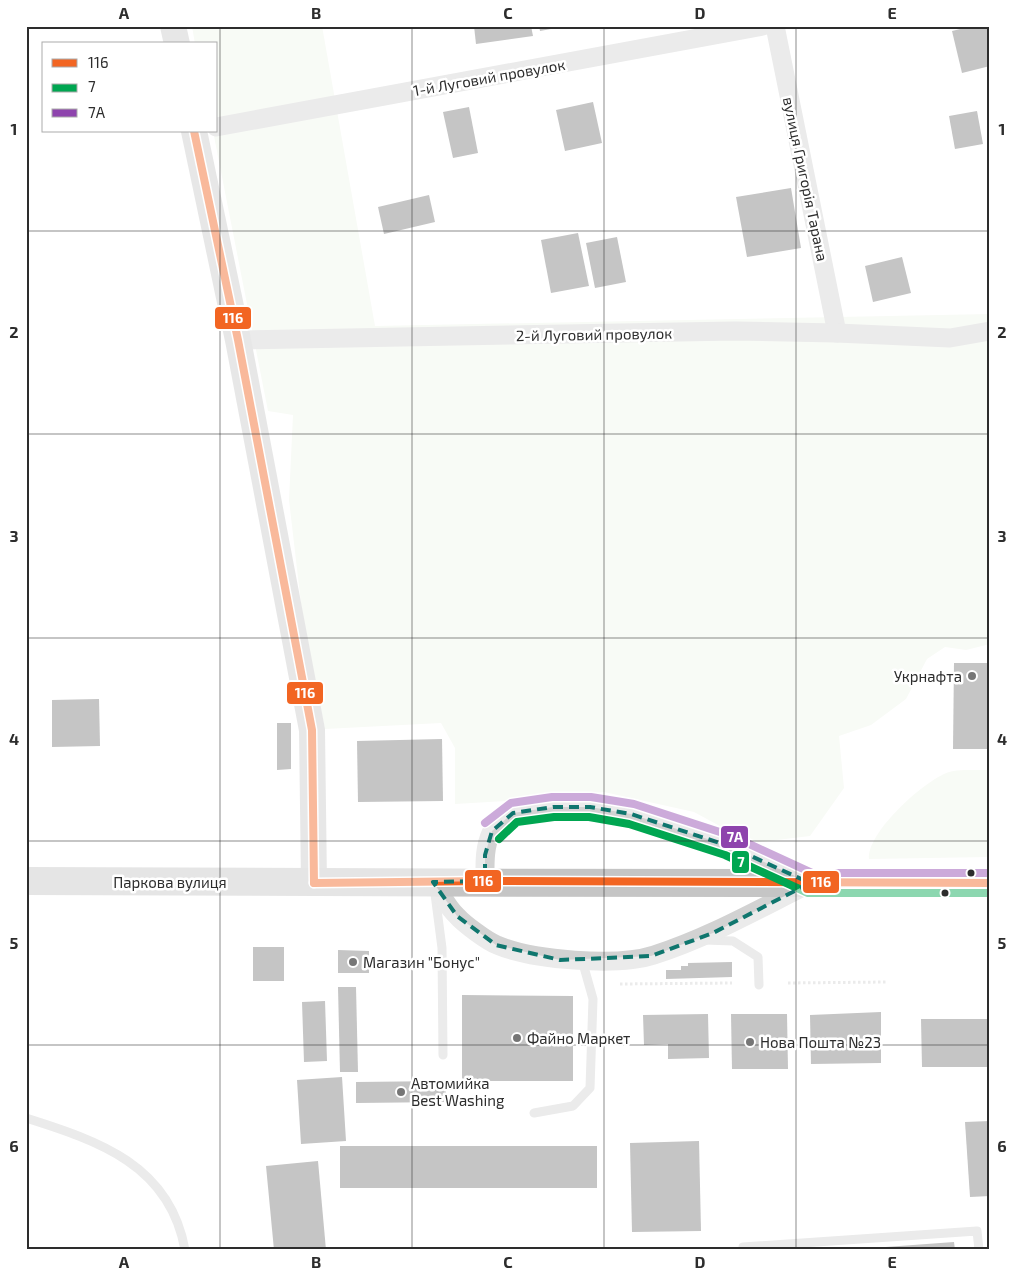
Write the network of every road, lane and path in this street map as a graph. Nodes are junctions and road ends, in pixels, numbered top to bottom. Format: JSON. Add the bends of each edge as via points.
{"nodes":[{"id":1,"x":173,"y":26,"type":"edge"},
{"id":2,"x":762,"y":26,"type":"edge"},
{"id":3,"x":775,"y":26,"type":"edge"},
{"id":4,"x":177,"y":42,"type":"edge"},
{"id":5,"x":218,"y":127,"type":"edge"},
{"id":6,"x":194,"y":132,"type":"edge"},
{"id":7,"x":990,"y":331,"type":"edge"},
{"id":8,"x":837,"y":333,"type":"junction"},
{"id":9,"x":238,"y":340,"type":"junction"},
{"id":10,"x":26,"y":881,"type":"edge"},
{"id":11,"x":485,"y":881,"type":"junction"},
{"id":12,"x":433,"y":882,"type":"junction"},
{"id":13,"x":314,"y":883,"type":"junction"},
{"id":14,"x":810,"y":883,"type":"junction"},
{"id":15,"x":990,"y":883,"type":"edge"},
{"id":16,"x":695,"y":940,"type":"junction"},
{"id":17,"x":582,"y":960,"type":"junction"},
{"id":18,"x":887,"y":982,"type":"dead end"},
{"id":19,"x":732,"y":983,"type":"dead end"},
{"id":20,"x":788,"y":983,"type":"dead end"},
{"id":21,"x":589,"y":984,"type":"junction"},
{"id":22,"x":759,"y":985,"type":"dead end"},
{"id":23,"x":443,"y":1055,"type":"dead end"},
{"id":24,"x":534,"y":1113,"type":"dead end"},
{"id":25,"x":26,"y":1118,"type":"edge"},
{"id":26,"x":185,"y":1250,"type":"edge"},
{"id":27,"x":743,"y":1250,"type":"edge"},
{"id":28,"x":979,"y":1250,"type":"edge"}],
"edges":[{"from":1,"to":4,"type":"street"},
{"from":2,"to":5,"type":"street","name":"1-й Луговий провулок"},
{"from":3,"to":8,"type":"street","name":"вулиця Григорія Тарана"},
{"from":6,"to":9,"type":"street"},
{"from":7,"to":8,"type":"street","name":"2-й Луговий провулок","via":[[950,338]]},
{"from":8,"to":9,"type":"street","name":"2-й Луговий провулок","via":[[735,331]]},
{"from":9,"to":13,"type":"street","via":[[312,730]]},
{"from":10,"to":13,"type":"main road","name":"Паркова вулиця"},
{"from":11,"to":12,"type":"main road","name":"Паркова вулиця"},
{"from":11,"to":14,"type":"main road","name":"Паркова вулиця"},
{"from":11,"to":14,"type":"street","via":[[485,855],[492,831],[513,813],[553,807],[590,807],[631,814],[729,846]]},
{"from":12,"to":13,"type":"main road","name":"Паркова вулиця"},
{"from":12,"to":17,"type":"street","via":[[457,916],[496,945],[560,960]]},
{"from":12,"to":23,"type":"lane","via":[[442,948]]},
{"from":14,"to":15,"type":"main road","name":"Паркова вулиця"},
{"from":14,"to":16,"type":"street"},
{"from":16,"to":17,"type":"street","via":[[652,956]]},
{"from":16,"to":22,"type":"lane","via":[[733,941],[758,957]]},
{"from":17,"to":21,"type":"lane"},
{"from":18,"to":20,"type":"path"},
{"from":19,"to":21,"type":"path"},
{"from":21,"to":24,"type":"lane","via":[[593,999],[590,1088],[573,1106]]},
{"from":25,"to":26,"type":"lane","via":[[87,1138],[123,1157],[146,1175],[164,1193],[176,1216]]},
{"from":27,"to":28,"type":"lane","via":[[743,1247],[977,1231]]}]}
